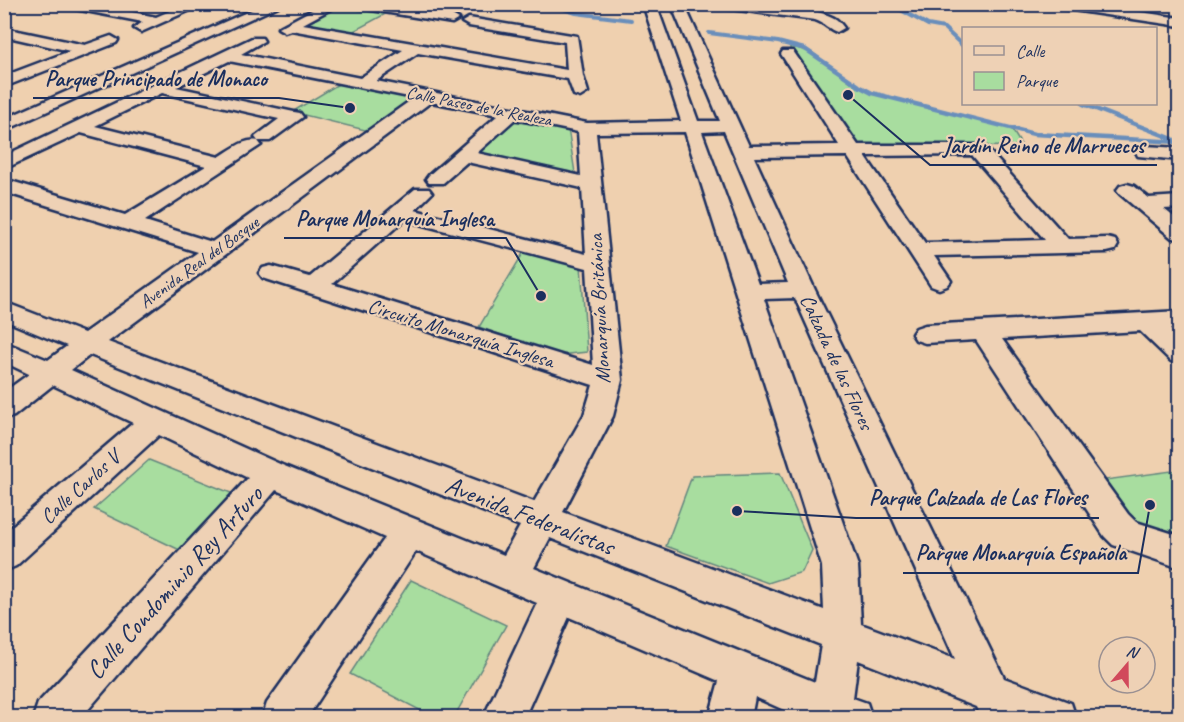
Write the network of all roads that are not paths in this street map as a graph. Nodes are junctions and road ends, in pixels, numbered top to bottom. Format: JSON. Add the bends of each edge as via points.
{"nodes":[{"id":1,"x":70,"y":4,"type":"edge"},
{"id":2,"x":198,"y":4,"type":"edge"},
{"id":3,"x":277,"y":4,"type":"edge"},
{"id":4,"x":334,"y":4,"type":"edge"},
{"id":5,"x":359,"y":4,"type":"edge"},
{"id":6,"x":649,"y":4,"type":"edge"},
{"id":7,"x":677,"y":4,"type":"edge"},
{"id":8,"x":723,"y":4,"type":"edge"},
{"id":9,"x":1059,"y":4,"type":"edge"},
{"id":10,"x":401,"y":11,"type":"junction"},
{"id":11,"x":452,"y":19,"type":"dead end"},
{"id":12,"x":158,"y":21,"type":"junction"},
{"id":13,"x":469,"y":22,"type":"dead end"},
{"id":14,"x":1179,"y":22,"type":"edge"},
{"id":15,"x":289,"y":26,"type":"junction"},
{"id":16,"x":837,"y":28,"type":"dead end"},
{"id":17,"x":522,"y":30,"type":"junction"},
{"id":18,"x":4,"y":32,"type":"edge"},
{"id":19,"x":127,"y":34,"type":"dead end"},
{"id":20,"x":273,"y":34,"type":"dead end"},
{"id":21,"x":353,"y":37,"type":"junction"},
{"id":22,"x":111,"y":40,"type":"dead end"},
{"id":23,"x":257,"y":41,"type":"dead end"},
{"id":24,"x":416,"y":48,"type":"junction"},
{"id":25,"x":86,"y":50,"type":"junction"},
{"id":26,"x":789,"y":54,"type":"dead end"},
{"id":27,"x":228,"y":56,"type":"junction"},
{"id":28,"x":483,"y":60,"type":"junction"},
{"id":29,"x":40,"y":68,"type":"junction"},
{"id":30,"x":75,"y":76,"type":"junction"},
{"id":31,"x":575,"y":76,"type":"junction"},
{"id":32,"x":5,"y":81,"type":"edge"},
{"id":33,"x":362,"y":83,"type":"junction"},
{"id":34,"x":160,"y":88,"type":"junction"},
{"id":35,"x":580,"y":93,"type":"dead end"},
{"id":36,"x":428,"y":96,"type":"junction"},
{"id":37,"x":511,"y":113,"type":"junction"},
{"id":38,"x":4,"y":126,"type":"edge"},
{"id":39,"x":732,"y":126,"type":"junction"},
{"id":40,"x":79,"y":127,"type":"junction"},
{"id":41,"x":691,"y":127,"type":"junction"},
{"id":42,"x":587,"y":128,"type":"junction"},
{"id":43,"x":852,"y":150,"type":"junction"},
{"id":44,"x":744,"y":152,"type":"junction"},
{"id":45,"x":1145,"y":152,"type":"dead end"},
{"id":46,"x":1179,"y":154,"type":"edge"},
{"id":47,"x":464,"y":155,"type":"junction"},
{"id":48,"x":4,"y":163,"type":"edge"},
{"id":49,"x":222,"y":164,"type":"junction"},
{"id":50,"x":592,"y":184,"type":"junction"},
{"id":51,"x":4,"y":185,"type":"edge"},
{"id":52,"x":1127,"y":190,"type":"dead end"},
{"id":53,"x":1179,"y":202,"type":"edge"},
{"id":54,"x":1144,"y":204,"type":"junction"},
{"id":55,"x":400,"y":212,"type":"junction"},
{"id":56,"x":128,"y":223,"type":"junction"},
{"id":57,"x":1179,"y":233,"type":"edge"},
{"id":58,"x":1061,"y":245,"type":"junction"},
{"id":59,"x":1107,"y":245,"type":"dead end"},
{"id":60,"x":216,"y":250,"type":"junction"},
{"id":61,"x":919,"y":250,"type":"junction"},
{"id":62,"x":598,"y":264,"type":"junction"},
{"id":63,"x":271,"y":273,"type":"dead end"},
{"id":64,"x":939,"y":281,"type":"dead end"},
{"id":65,"x":314,"y":287,"type":"junction"},
{"id":66,"x":803,"y":290,"type":"junction"},
{"id":67,"x":749,"y":292,"type":"junction"},
{"id":68,"x":4,"y":310,"type":"edge"},
{"id":69,"x":1179,"y":320,"type":"edge"},
{"id":70,"x":1146,"y":322,"type":"junction"},
{"id":71,"x":984,"y":332,"type":"junction"},
{"id":72,"x":925,"y":333,"type":"dead end"},
{"id":73,"x":87,"y":344,"type":"junction"},
{"id":74,"x":4,"y":351,"type":"edge"},
{"id":75,"x":1179,"y":354,"type":"edge"},
{"id":76,"x":52,"y":371,"type":"junction"},
{"id":77,"x":608,"y":380,"type":"junction"},
{"id":78,"x":4,"y":408,"type":"edge"},
{"id":79,"x":156,"y":420,"type":"junction"},
{"id":80,"x":271,"y":474,"type":"junction"},
{"id":81,"x":542,"y":519,"type":"junction"},
{"id":82,"x":409,"y":532,"type":"junction"},
{"id":83,"x":1179,"y":552,"type":"edge"},
{"id":84,"x":4,"y":555,"type":"edge"},
{"id":85,"x":512,"y":575,"type":"junction"},
{"id":86,"x":560,"y":595,"type":"junction"},
{"id":87,"x":842,"y":634,"type":"junction"},
{"id":88,"x":741,"y":671,"type":"junction"},
{"id":89,"x":997,"y":705,"type":"edge"},
{"id":90,"x":842,"y":713,"type":"edge"},
{"id":91,"x":53,"y":717,"type":"edge"},
{"id":92,"x":282,"y":717,"type":"edge"},
{"id":93,"x":502,"y":717,"type":"edge"},
{"id":94,"x":730,"y":717,"type":"edge"},
{"id":95,"x":1056,"y":717,"type":"edge"}],
"edges":[{"from":1,"to":12,"type":"street"},
{"from":2,"to":12,"type":"street"},
{"from":3,"to":30,"type":"street","via":[[118,75]]},
{"from":4,"to":15,"type":"street"},
{"from":5,"to":10,"type":"street"},
{"from":6,"to":41,"type":"street"},
{"from":7,"to":39,"type":"street","name":"Calzada de las Flores"},
{"from":8,"to":16,"type":"street","via":[[817,16]]},
{"from":9,"to":14,"type":"street"},
{"from":10,"to":11,"type":"street"},
{"from":10,"to":21,"type":"street"},
{"from":12,"to":19,"type":"street"},
{"from":13,"to":17,"type":"street"},
{"from":15,"to":20,"type":"street"},
{"from":15,"to":21,"type":"street"},
{"from":17,"to":28,"type":"street"},
{"from":17,"to":31,"type":"street","via":[[572,39]]},
{"from":18,"to":25,"type":"street"},
{"from":21,"to":24,"type":"street"},
{"from":22,"to":25,"type":"street"},
{"from":23,"to":27,"type":"street"},
{"from":24,"to":28,"type":"street"},
{"from":24,"to":33,"type":"street"},
{"from":25,"to":29,"type":"street"},
{"from":26,"to":43,"type":"street"},
{"from":27,"to":33,"type":"street","name":"Calle Paseo de la Realeza"},
{"from":27,"to":34,"type":"street"},
{"from":28,"to":31,"type":"street"},
{"from":29,"to":30,"type":"street"},
{"from":29,"to":32,"type":"street"},
{"from":30,"to":38,"type":"street"},
{"from":31,"to":35,"type":"street"},
{"from":33,"to":36,"type":"street","name":"Calle Paseo de la Realeza"},
{"from":34,"to":40,"type":"street"},
{"from":34,"to":49,"type":"street","via":[[294,117]]},
{"from":36,"to":37,"type":"street","name":"Calle Paseo de la Realeza"},
{"from":36,"to":60,"type":"street","name":"Avenida Real del Bosque"},
{"from":37,"to":42,"type":"street","name":"Calle Paseo de la Realeza"},
{"from":37,"to":47,"type":"street"},
{"from":39,"to":41,"type":"street","name":"Calle Paseo de la Realeza"},
{"from":39,"to":44,"type":"street","name":"Calzada de las Flores"},
{"from":40,"to":48,"type":"street"},
{"from":40,"to":49,"type":"street"},
{"from":41,"to":42,"type":"street","name":"Calle Paseo de la Realeza"},
{"from":41,"to":67,"type":"street"},
{"from":42,"to":50,"type":"street","name":"Monarquía Británica"},
{"from":43,"to":44,"type":"street"},
{"from":43,"to":58,"type":"street","via":[[976,149]]},
{"from":43,"to":61,"type":"street"},
{"from":44,"to":66,"type":"street","name":"Calzada de las Flores"},
{"from":45,"to":46,"type":"street"},
{"from":47,"to":50,"type":"street"},
{"from":47,"to":55,"type":"street"},
{"from":49,"to":56,"type":"street"},
{"from":50,"to":62,"type":"street","name":"Monarquía Británica"},
{"from":51,"to":56,"type":"street"},
{"from":52,"to":54,"type":"street"},
{"from":53,"to":54,"type":"street"},
{"from":54,"to":57,"type":"street"},
{"from":55,"to":62,"type":"street"},
{"from":55,"to":65,"type":"street"},
{"from":56,"to":60,"type":"street"},
{"from":58,"to":59,"type":"street"},
{"from":58,"to":61,"type":"street"},
{"from":60,"to":73,"type":"street","name":"Avenida Real del Bosque"},
{"from":61,"to":64,"type":"street"},
{"from":62,"to":77,"type":"street","name":"Monarquía Británica"},
{"from":63,"to":65,"type":"street","name":"Circuito Monarquía Inglesa"},
{"from":65,"to":77,"type":"street","name":"Circuito Monarquía Inglesa"},
{"from":66,"to":67,"type":"street"},
{"from":66,"to":89,"type":"street","name":"Calzada de las Flores"},
{"from":67,"to":87,"type":"street","via":[[840,566]]},
{"from":68,"to":73,"type":"street","name":"Avenida Federalistas"},
{"from":69,"to":70,"type":"street"},
{"from":70,"to":71,"type":"street"},
{"from":70,"to":75,"type":"street"},
{"from":71,"to":72,"type":"street"},
{"from":71,"to":83,"type":"street","via":[[1116,525],[1125,534]]},
{"from":73,"to":76,"type":"street","name":"Avenida Real del Bosque"},
{"from":73,"to":81,"type":"street","name":"Avenida Federalistas"},
{"from":74,"to":76,"type":"street"},
{"from":76,"to":78,"type":"street","name":"Avenida Real del Bosque"},
{"from":76,"to":79,"type":"street"},
{"from":77,"to":81,"type":"street","name":"Monarquía Británica","via":[[598,416]]},
{"from":79,"to":80,"type":"street"},
{"from":79,"to":84,"type":"street","name":"Calle Carlos V"},
{"from":80,"to":82,"type":"street"},
{"from":80,"to":91,"type":"street","name":"Calle Condominio Rey Arturo"},
{"from":81,"to":85,"type":"street","name":"Monarquía Británica"},
{"from":81,"to":87,"type":"street","name":"Avenida Federalistas"},
{"from":82,"to":85,"type":"street"},
{"from":82,"to":92,"type":"street"},
{"from":85,"to":86,"type":"street"},
{"from":86,"to":88,"type":"street"},
{"from":86,"to":93,"type":"street"},
{"from":87,"to":89,"type":"street","name":"Avenida Federalistas"},
{"from":87,"to":90,"type":"street"},
{"from":88,"to":90,"type":"street"},
{"from":88,"to":94,"type":"street"},
{"from":89,"to":95,"type":"street","name":"Avenida Federalistas"}]}
